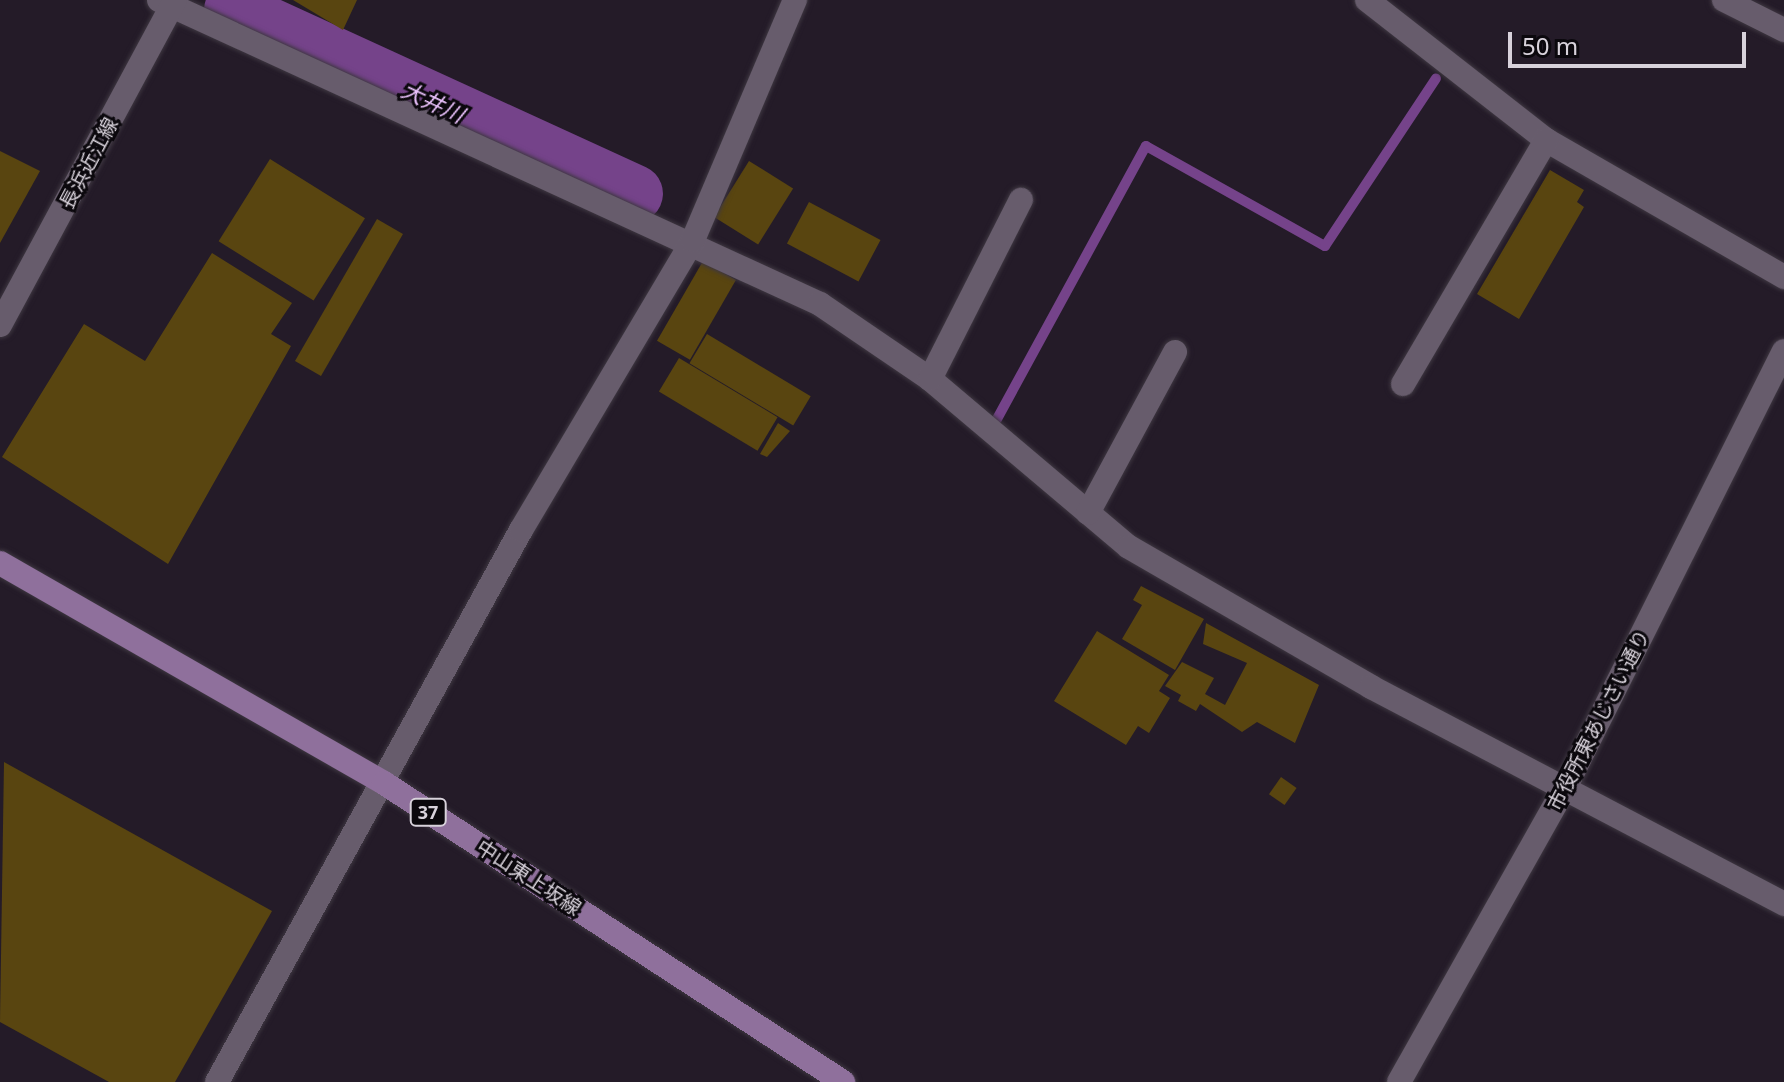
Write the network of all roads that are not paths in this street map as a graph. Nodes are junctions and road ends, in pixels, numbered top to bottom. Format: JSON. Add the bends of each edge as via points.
{"nodes":[{"id":1,"x":795,"y":0,"type":"edge"},
{"id":2,"x":1367,"y":0,"type":"edge"},
{"id":3,"x":1724,"y":0,"type":"edge"},
{"id":4,"x":169,"y":2,"type":"edge"},
{"id":5,"x":1784,"y":30,"type":"edge"},
{"id":6,"x":1546,"y":140,"type":"junction"},
{"id":7,"x":1021,"y":200,"type":"dead end"},
{"id":8,"x":693,"y":240,"type":"junction"},
{"id":9,"x":1784,"y":277,"type":"edge"},
{"id":10,"x":0,"y":325,"type":"edge"},
{"id":11,"x":1784,"y":351,"type":"edge"},
{"id":12,"x":1175,"y":352,"type":"dead end"},
{"id":13,"x":930,"y":379,"type":"junction"},
{"id":14,"x":1403,"y":384,"type":"dead end"},
{"id":15,"x":1088,"y":513,"type":"junction"},
{"id":16,"x":0,"y":563,"type":"edge"},
{"id":17,"x":384,"y":783,"type":"junction"},
{"id":18,"x":1567,"y":784,"type":"junction"},
{"id":19,"x":1784,"y":904,"type":"edge"},
{"id":20,"x":217,"y":1082,"type":"edge"},
{"id":21,"x":843,"y":1082,"type":"edge"},
{"id":22,"x":1399,"y":1082,"type":"edge"}],
"edges":[{"from":1,"to":8,"type":"street"},
{"from":2,"to":6,"type":"street"},
{"from":3,"to":5,"type":"street"},
{"from":4,"to":8,"type":"street"},
{"from":4,"to":10,"type":"street","name":"長浜近江線"},
{"from":6,"to":9,"type":"street"},
{"from":6,"to":14,"type":"street"},
{"from":7,"to":13,"type":"street"},
{"from":8,"to":13,"type":"street","via":[[820,304]]},
{"from":8,"to":17,"type":"street","via":[[521,530]]},
{"from":11,"to":18,"type":"street","name":"市役所東あじさい通り"},
{"from":12,"to":15,"type":"street"},
{"from":13,"to":15,"type":"street"},
{"from":15,"to":18,"type":"street","via":[[1129,547],[1371,687]]},
{"from":16,"to":17,"type":"main road","name":"中山東上坂線","number":"37"},
{"from":17,"to":20,"type":"street"},
{"from":17,"to":21,"type":"main road","name":"中山東上坂線","number":"37"},
{"from":18,"to":19,"type":"street"},
{"from":18,"to":22,"type":"street","name":"市役所東あじさい通り"}]}
